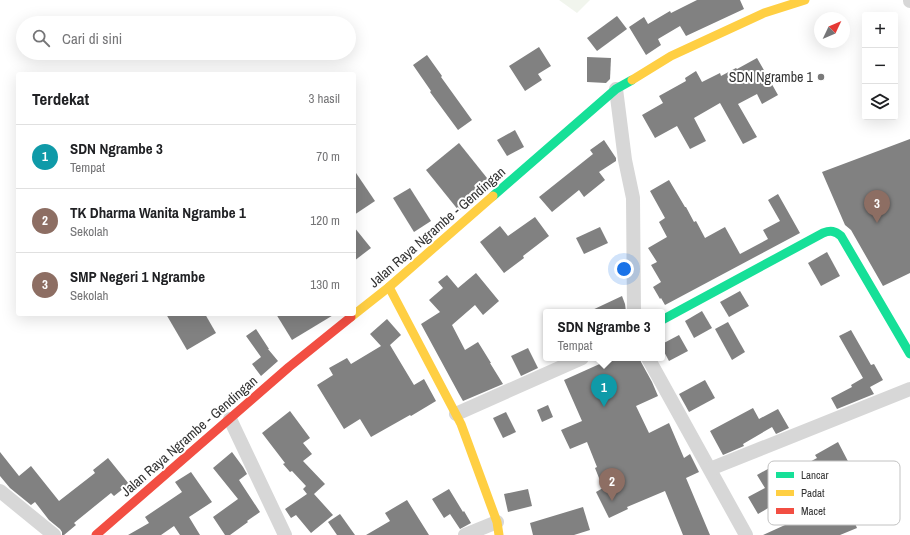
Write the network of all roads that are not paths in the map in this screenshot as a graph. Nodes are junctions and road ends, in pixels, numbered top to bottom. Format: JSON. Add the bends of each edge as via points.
{"nodes":[{"id":1,"x":805,"y":0,"type":"edge"},
{"id":2,"x":762,"y":6,"type":"edge"},
{"id":3,"x":616,"y":89,"type":"junction"},
{"id":4,"x":389,"y":287,"type":"junction"},
{"id":5,"x":634,"y":309,"type":"edge"},
{"id":6,"x":356,"y":313,"type":"edge"},
{"id":7,"x":353,"y":316,"type":"edge"},
{"id":8,"x":665,"y":318,"type":"edge"},
{"id":9,"x":910,"y":354,"type":"edge"},
{"id":10,"x":575,"y":361,"type":"edge"},
{"id":11,"x":650,"y":361,"type":"edge"},
{"id":12,"x":910,"y":389,"type":"edge"},
{"id":13,"x":456,"y":414,"type":"junction"},
{"id":14,"x":230,"y":419,"type":"junction"},
{"id":15,"x":710,"y":469,"type":"junction"},
{"id":16,"x":0,"y":491,"type":"edge"},
{"id":17,"x":498,"y":528,"type":"edge"},
{"id":18,"x":54,"y":535,"type":"edge"},
{"id":19,"x":96,"y":535,"type":"edge"},
{"id":20,"x":285,"y":535,"type":"edge"},
{"id":21,"x":465,"y":535,"type":"edge"},
{"id":22,"x":746,"y":535,"type":"edge"}],
"edges":[{"from":1,"to":2,"type":"main road","name":"Jalan Raya Ngrambe - Gendingan"},
{"from":2,"to":3,"type":"main road","name":"Jalan Raya Ngrambe - Gendingan"},
{"from":3,"to":4,"type":"main road","name":"Jalan Raya Ngrambe - Gendingan"},
{"from":3,"to":5,"type":"street","via":[[625,160],[633,198]]},
{"from":4,"to":6,"type":"main road","name":"Jalan Raya Ngrambe - Gendingan"},
{"from":4,"to":13,"type":"main road"},
{"from":7,"to":14,"type":"main road","name":"Jalan Raya Ngrambe - Gendingan"},
{"from":8,"to":9,"type":"main road","via":[[823,233],[829,230],[836,231]]},
{"from":10,"to":13,"type":"street"},
{"from":11,"to":15,"type":"street"},
{"from":12,"to":15,"type":"street"},
{"from":13,"to":17,"type":"main road"},
{"from":14,"to":19,"type":"main road","name":"Jalan Raya Ngrambe - Gendingan"},
{"from":14,"to":20,"type":"street"},
{"from":15,"to":22,"type":"street"},
{"from":16,"to":18,"type":"street"},
{"from":17,"to":21,"type":"street"}]}
